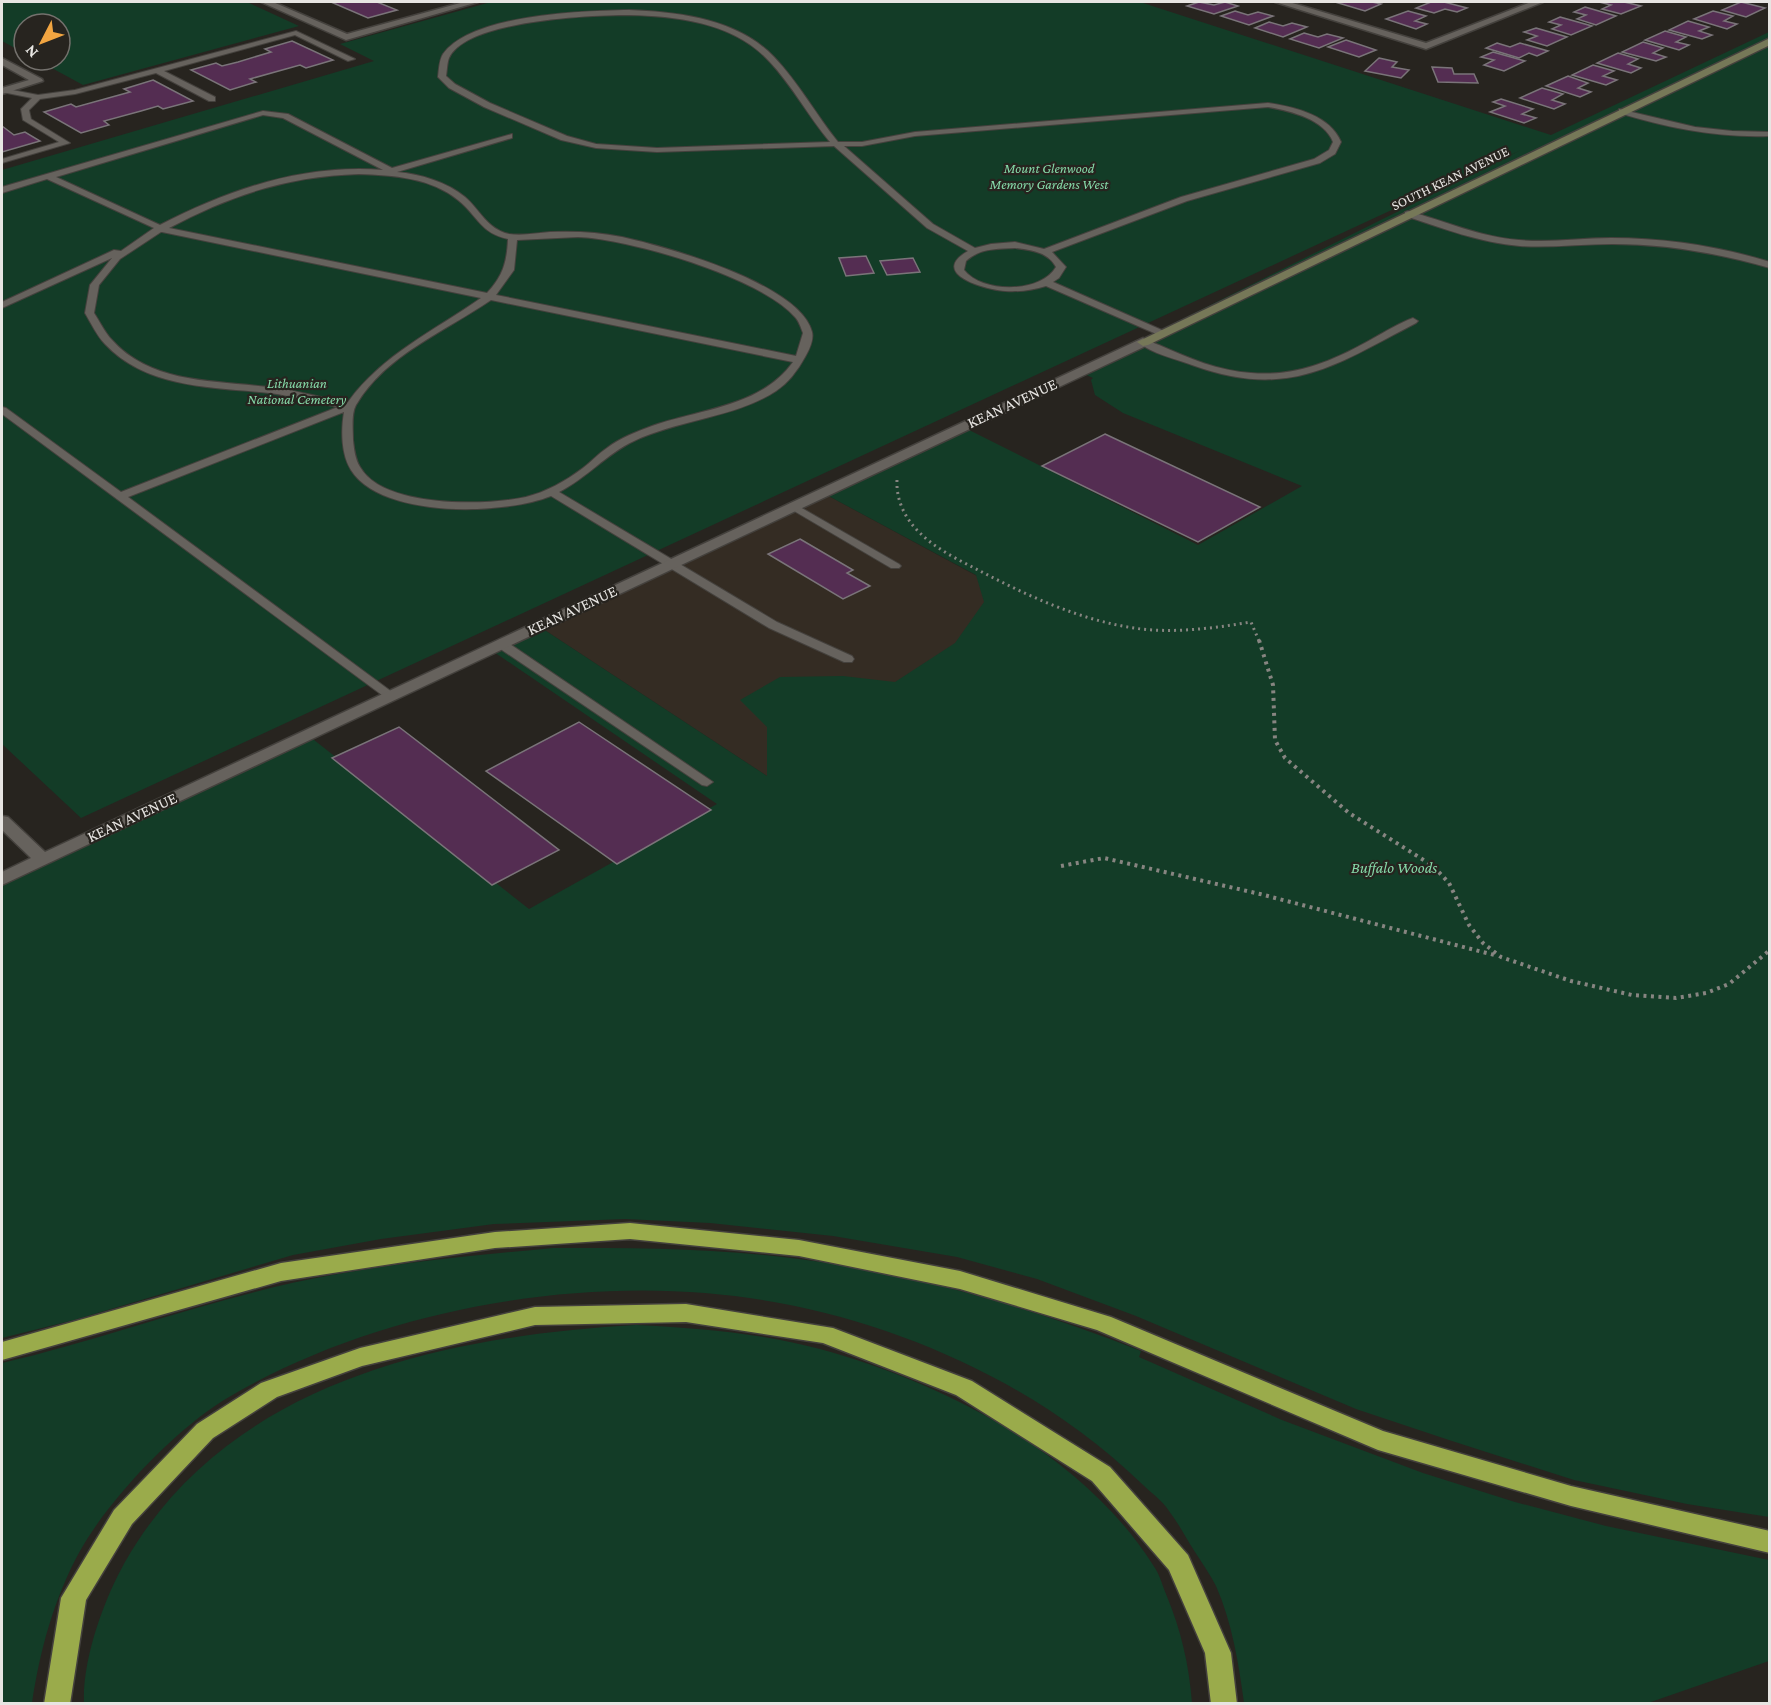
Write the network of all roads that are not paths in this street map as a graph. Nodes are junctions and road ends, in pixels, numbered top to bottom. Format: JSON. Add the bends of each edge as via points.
{"nodes":[{"id":1,"x":266,"y":2,"type":"edge"},
{"id":2,"x":473,"y":2,"type":"edge"},
{"id":3,"x":1280,"y":2,"type":"edge"},
{"id":4,"x":1538,"y":2,"type":"edge"},
{"id":5,"x":1770,"y":40,"type":"edge"},
{"id":6,"x":351,"y":59,"type":"dead end"},
{"id":7,"x":2,"y":61,"type":"edge"},
{"id":8,"x":158,"y":70,"type":"junction"},
{"id":9,"x":3,"y":91,"type":"edge"},
{"id":10,"x":38,"y":97,"type":"junction"},
{"id":11,"x":212,"y":99,"type":"dead end"},
{"id":12,"x":1622,"y":111,"type":"junction"},
{"id":13,"x":1770,"y":134,"type":"edge"},
{"id":14,"x":509,"y":136,"type":"dead end"},
{"id":15,"x":837,"y":145,"type":"junction"},
{"id":16,"x":2,"y":161,"type":"edge"},
{"id":17,"x":394,"y":173,"type":"junction"},
{"id":18,"x":47,"y":176,"type":"junction"},
{"id":19,"x":2,"y":190,"type":"edge"},
{"id":20,"x":1408,"y":214,"type":"junction"},
{"id":21,"x":162,"y":229,"type":"junction"},
{"id":22,"x":513,"y":237,"type":"junction"},
{"id":23,"x":133,"y":245,"type":"junction"},
{"id":24,"x":974,"y":251,"type":"junction"},
{"id":25,"x":1044,"y":252,"type":"junction"},
{"id":26,"x":1770,"y":265,"type":"edge"},
{"id":27,"x":1048,"y":283,"type":"junction"},
{"id":28,"x":490,"y":296,"type":"junction"},
{"id":29,"x":2,"y":305,"type":"edge"},
{"id":30,"x":1413,"y":321,"type":"dead end"},
{"id":31,"x":1161,"y":333,"type":"junction"},
{"id":32,"x":1143,"y":342,"type":"junction"},
{"id":33,"x":798,"y":360,"type":"junction"},
{"id":34,"x":351,"y":405,"type":"junction"},
{"id":35,"x":2,"y":410,"type":"edge"},
{"id":36,"x":552,"y":492,"type":"junction"},
{"id":37,"x":119,"y":497,"type":"junction"},
{"id":38,"x":793,"y":506,"type":"junction"},
{"id":39,"x":669,"y":564,"type":"junction"},
{"id":40,"x":895,"y":566,"type":"dead end"},
{"id":41,"x":500,"y":644,"type":"junction"},
{"id":42,"x":848,"y":659,"type":"dead end"},
{"id":43,"x":390,"y":695,"type":"junction"},
{"id":44,"x":706,"y":782,"type":"dead end"},
{"id":45,"x":2,"y":821,"type":"edge"},
{"id":46,"x":42,"y":859,"type":"junction"},
{"id":47,"x":2,"y":879,"type":"edge"},
{"id":48,"x":2,"y":1351,"type":"edge"},
{"id":49,"x":1770,"y":1542,"type":"edge"},
{"id":50,"x":57,"y":1704,"type":"edge"},
{"id":51,"x":1224,"y":1704,"type":"edge"}],
"edges":[{"from":1,"to":2,"type":"street","via":[[346,37]]},
{"from":3,"to":4,"type":"street","via":[[1426,46]]},
{"from":5,"to":12,"type":"street","name":"SOUTH KEAN AVENUE"},
{"from":6,"to":8,"type":"lane","via":[[296,33]]},
{"from":7,"to":9,"type":"street","via":[[38,81]]},
{"from":8,"to":10,"type":"lane","via":[[75,92]]},
{"from":8,"to":11,"type":"lane"},
{"from":9,"to":10,"type":"lane"},
{"from":10,"to":16,"type":"lane","via":[[25,110],[27,120],[66,142]]},
{"from":12,"to":13,"type":"lane","via":[[1698,131]]},
{"from":12,"to":20,"type":"street","name":"SOUTH KEAN AVENUE"},
{"from":14,"to":17,"type":"lane"},
{"from":15,"to":15,"type":"lane","via":[[762,48],[724,28],[669,15],[614,12],[513,23],[457,44],[448,51],[440,68],[442,77],[452,86],[487,105],[564,138],[596,146],[657,150]]},
{"from":15,"to":24,"type":"lane","via":[[930,226]]},
{"from":15,"to":25,"type":"lane","via":[[915,134],[1268,105],[1290,108],[1311,117],[1336,138],[1334,151],[1317,161],[1184,199]]},
{"from":17,"to":18,"type":"lane","via":[[285,116],[271,113]]},
{"from":17,"to":21,"type":"lane","via":[[351,171],[277,180],[224,197]]},
{"from":17,"to":22,"type":"lane","via":[[458,195],[482,223]]},
{"from":18,"to":19,"type":"lane"},
{"from":18,"to":21,"type":"lane"},
{"from":20,"to":26,"type":"lane","via":[[1508,241],[1663,243],[1734,254]]},
{"from":20,"to":31,"type":"street","name":"SOUTH KEAN AVENUE"},
{"from":21,"to":23,"type":"lane"},
{"from":21,"to":28,"type":"lane"},
{"from":22,"to":28,"type":"lane","via":[[512,266]]},
{"from":22,"to":33,"type":"lane","via":[[582,234],[626,240],[734,276],[786,302],[806,321],[808,338]]},
{"from":23,"to":29,"type":"lane"},
{"from":23,"to":34,"type":"lane","via":[[115,258],[92,292],[89,311],[93,327],[109,344],[168,378]]},
{"from":24,"to":25,"type":"lane","via":[[1016,245]]},
{"from":24,"to":27,"type":"lane","via":[[965,256],[959,268],[973,281],[1004,289]]},
{"from":25,"to":27,"type":"lane","via":[[1059,261],[1061,267],[1060,273]]},
{"from":27,"to":31,"type":"lane"},
{"from":28,"to":33,"type":"lane"},
{"from":28,"to":34,"type":"lane","via":[[392,360]]},
{"from":30,"to":32,"type":"lane","via":[[1325,366],[1272,377],[1213,370]]},
{"from":31,"to":32,"type":"street","name":"SOUTH KEAN AVENUE"},
{"from":32,"to":38,"type":"street","name":"KEAN AVENUE"},
{"from":33,"to":36,"type":"lane","via":[[778,386],[749,400],[632,438]]},
{"from":34,"to":36,"type":"lane","via":[[351,458],[358,473],[385,492],[461,506],[527,501]]},
{"from":34,"to":37,"type":"lane"},
{"from":35,"to":37,"type":"lane"},
{"from":36,"to":39,"type":"lane"},
{"from":37,"to":43,"type":"lane"},
{"from":38,"to":39,"type":"street","name":"KEAN AVENUE"},
{"from":38,"to":40,"type":"lane"},
{"from":39,"to":41,"type":"street","name":"KEAN AVENUE"},
{"from":39,"to":42,"type":"lane","via":[[773,625]]},
{"from":41,"to":43,"type":"street","name":"KEAN AVENUE"},
{"from":41,"to":44,"type":"lane"},
{"from":43,"to":46,"type":"street","name":"KEAN AVENUE"},
{"from":45,"to":46,"type":"street"},
{"from":46,"to":47,"type":"street","name":"KEAN AVENUE"},
{"from":48,"to":49,"type":"highway","via":[[281,1272],[495,1240],[630,1232],[799,1248],[960,1280],[1103,1323],[1378,1440],[1570,1496]]},
{"from":50,"to":51,"type":"highway","via":[[74,1598],[123,1517],[205,1431],[269,1390],[360,1357],[535,1316],[686,1314],[825,1334],[964,1388],[1101,1474],[1179,1563],[1218,1653]]}]}
